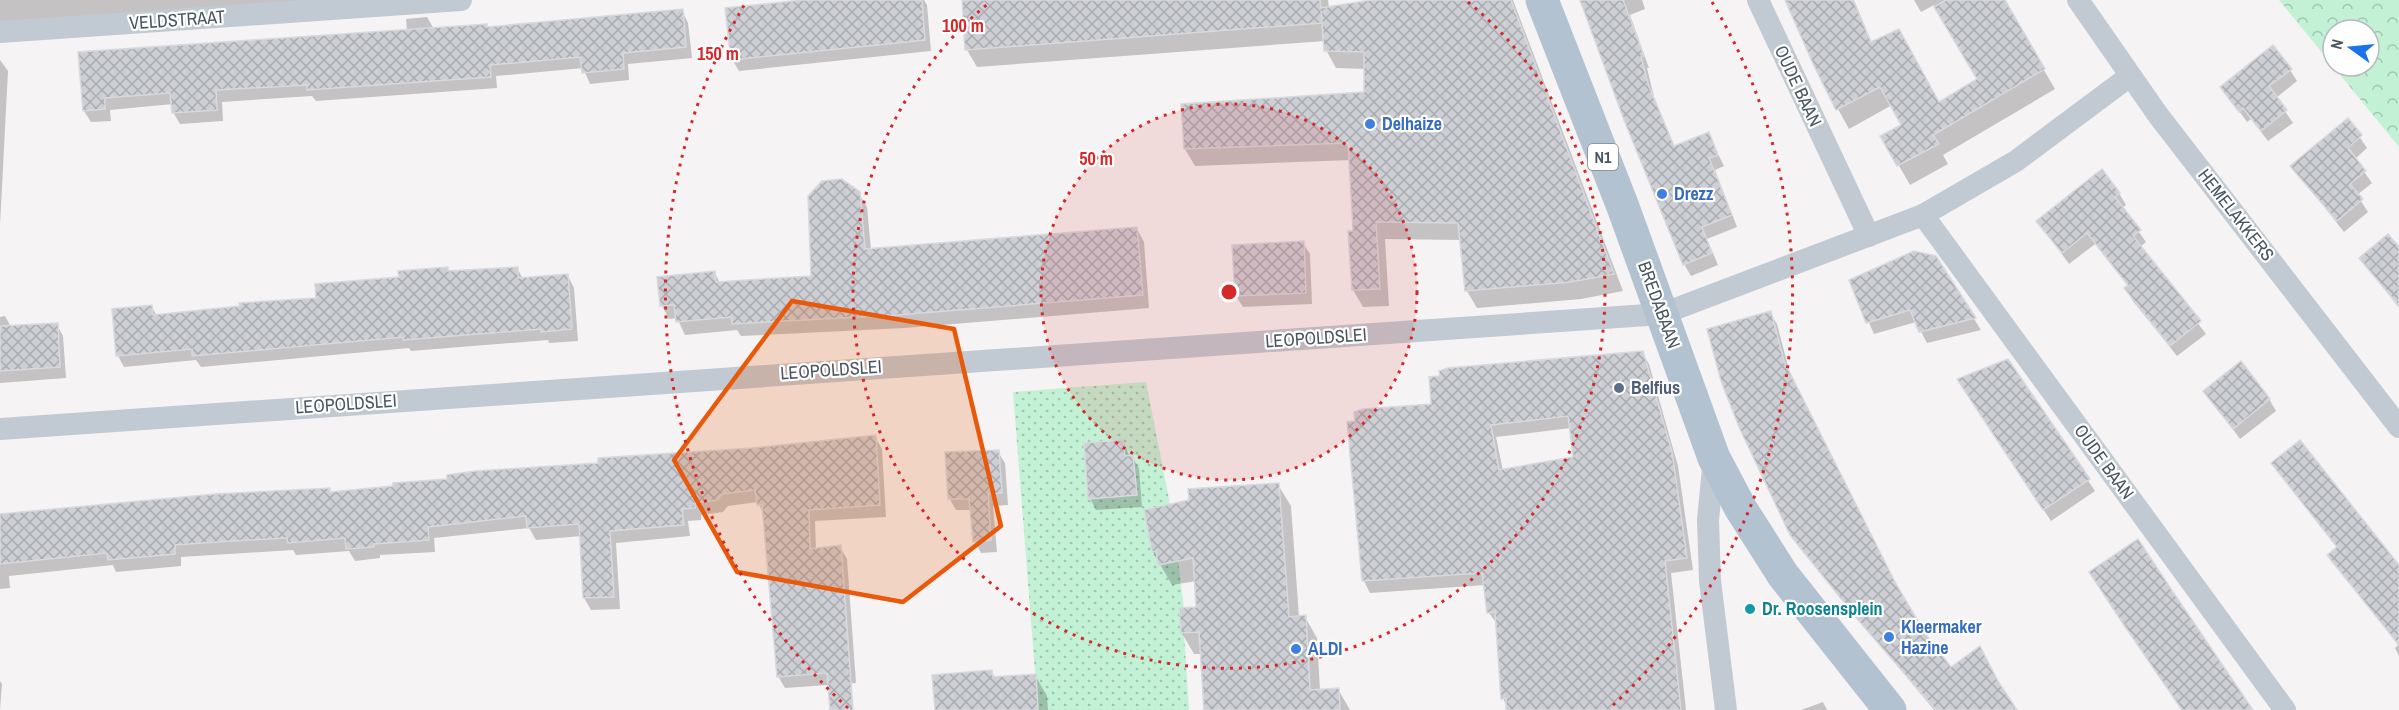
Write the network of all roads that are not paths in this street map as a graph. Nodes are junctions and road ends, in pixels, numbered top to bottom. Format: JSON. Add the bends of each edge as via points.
{"nodes":[{"id":1,"x":461,"y":0,"type":"edge"},
{"id":2,"x":1542,"y":0,"type":"edge"},
{"id":3,"x":1758,"y":0,"type":"edge"},
{"id":4,"x":2078,"y":0,"type":"edge"},
{"id":5,"x":0,"y":32,"type":"edge"},
{"id":6,"x":2130,"y":76,"type":"junction"},
{"id":7,"x":1923,"y":214,"type":"junction"},
{"id":8,"x":1869,"y":236,"type":"junction"},
{"id":9,"x":1662,"y":314,"type":"junction"},
{"id":10,"x":2399,"y":427,"type":"edge"},
{"id":11,"x":0,"y":429,"type":"edge"},
{"id":12,"x":1714,"y":458,"type":"junction"},
{"id":13,"x":1726,"y":710,"type":"edge"},
{"id":14,"x":1890,"y":710,"type":"edge"},
{"id":15,"x":2285,"y":710,"type":"edge"}],
"edges":[{"from":1,"to":5,"type":"street","name":"VELDSTRAAT"},
{"from":2,"to":9,"type":"main road","name":"BREDABAAN","number":"N1"},
{"from":3,"to":8,"type":"street","name":"OUDE BAAN"},
{"from":4,"to":6,"type":"street","name":"HEMELAKKERS"},
{"from":6,"to":7,"type":"street","via":[[2016,161]]},
{"from":6,"to":10,"type":"street","name":"HEMELAKKERS"},
{"from":7,"to":8,"type":"street"},
{"from":7,"to":15,"type":"street","name":"OUDE BAAN"},
{"from":8,"to":9,"type":"street"},
{"from":9,"to":11,"type":"street","name":"LEOPOLDSLEI"},
{"from":9,"to":12,"type":"main road","name":"BREDABAAN","number":"N1"},
{"from":12,"to":13,"type":"street","via":[[1708,520],[1710,581]]},
{"from":12,"to":14,"type":"main road","name":"BREDABAAN","number":"N1","via":[[1783,575]]}]}
